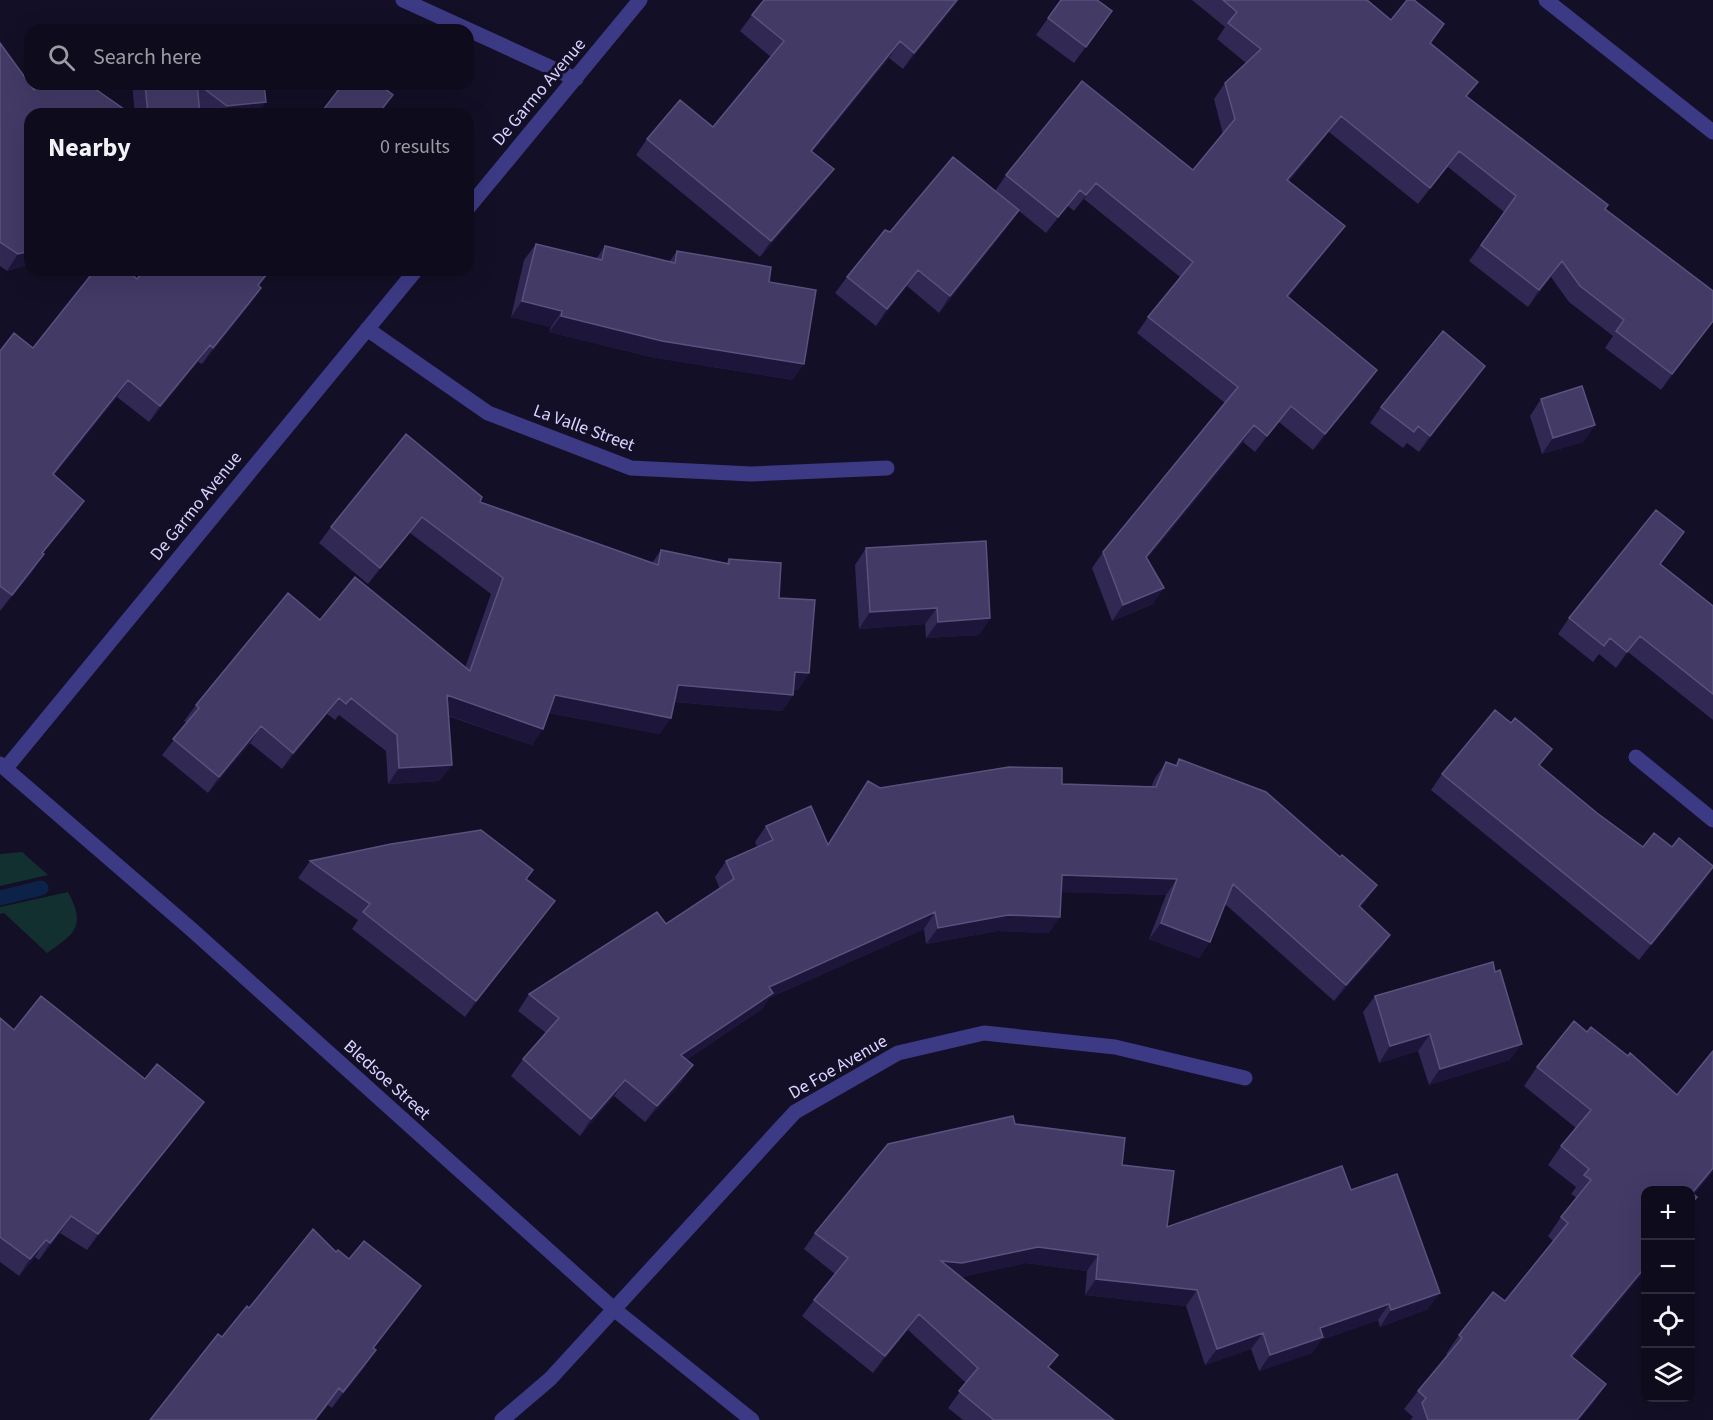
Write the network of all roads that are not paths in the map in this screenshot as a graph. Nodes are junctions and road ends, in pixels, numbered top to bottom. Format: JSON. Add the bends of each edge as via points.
{"nodes":[{"id":1,"x":403,"y":0,"type":"edge"},
{"id":2,"x":640,"y":0,"type":"edge"},
{"id":3,"x":1546,"y":0,"type":"edge"},
{"id":4,"x":456,"y":24,"type":"edge"},
{"id":5,"x":474,"y":32,"type":"edge"},
{"id":6,"x":576,"y":79,"type":"junction"},
{"id":7,"x":1713,"y":132,"type":"edge"},
{"id":8,"x":474,"y":201,"type":"edge"},
{"id":9,"x":411,"y":276,"type":"edge"},
{"id":10,"x":367,"y":329,"type":"junction"},
{"id":11,"x":887,"y":468,"type":"dead end"},
{"id":12,"x":1636,"y":758,"type":"dead end"},
{"id":13,"x":3,"y":766,"type":"edge"},
{"id":14,"x":1713,"y":820,"type":"edge"},
{"id":15,"x":1245,"y":1078,"type":"dead end"},
{"id":16,"x":615,"y":1311,"type":"junction"},
{"id":17,"x":502,"y":1420,"type":"edge"},
{"id":18,"x":752,"y":1420,"type":"edge"}],
"edges":[{"from":1,"to":4,"type":"street"},
{"from":2,"to":6,"type":"street","name":"De Garmo Avenue"},
{"from":3,"to":7,"type":"street"},
{"from":5,"to":6,"type":"street"},
{"from":6,"to":8,"type":"street","name":"De Garmo Avenue"},
{"from":9,"to":10,"type":"street","name":"De Garmo Avenue"},
{"from":10,"to":11,"type":"street","name":"La Valle Street","via":[[488,413],[632,468],[751,474]]},
{"from":10,"to":13,"type":"street","name":"De Garmo Avenue"},
{"from":12,"to":14,"type":"street"},
{"from":13,"to":16,"type":"street","name":"Bledsoe Street","via":[[191,929]]},
{"from":15,"to":16,"type":"street","name":"De Foe Avenue","via":[[1115,1047],[984,1033],[898,1053],[795,1112]]},
{"from":16,"to":17,"type":"street","name":"De Foe Avenue","via":[[550,1379]]},
{"from":16,"to":18,"type":"street","name":"Bledsoe Street"}]}
